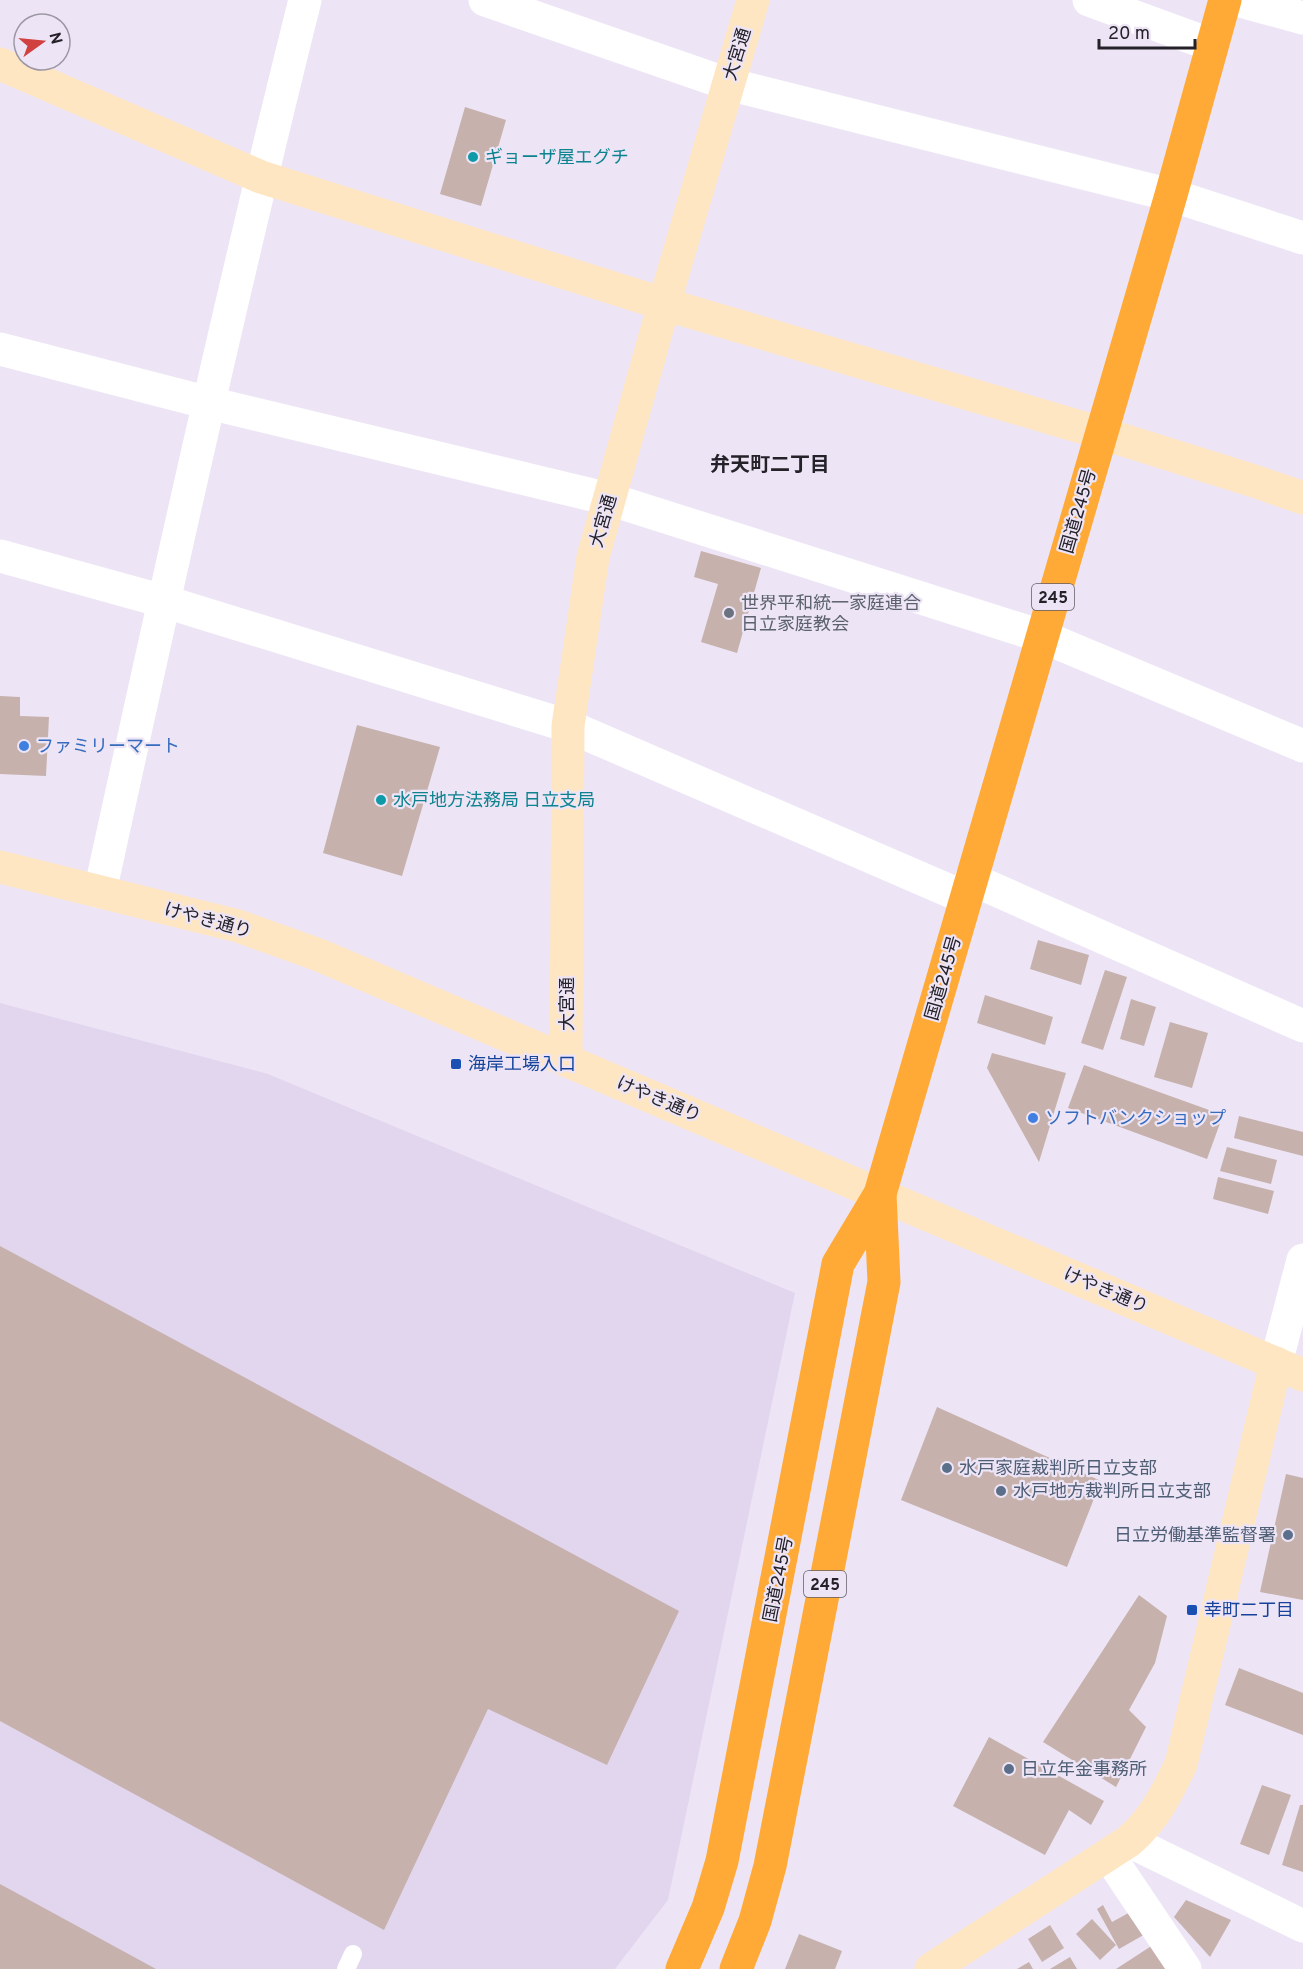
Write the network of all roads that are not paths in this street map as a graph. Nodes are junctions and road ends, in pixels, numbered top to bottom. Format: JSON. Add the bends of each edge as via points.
{"nodes":[{"id":1,"x":305,"y":0,"type":"edge"},
{"id":2,"x":485,"y":0,"type":"edge"},
{"id":3,"x":753,"y":0,"type":"edge"},
{"id":4,"x":1089,"y":0,"type":"edge"},
{"id":5,"x":1225,"y":0,"type":"edge"},
{"id":6,"x":1237,"y":0,"type":"edge"},
{"id":7,"x":1303,"y":18,"type":"edge"},
{"id":8,"x":1212,"y":45,"type":"junction"},
{"id":9,"x":0,"y":64,"type":"edge"},
{"id":10,"x":728,"y":84,"type":"junction"},
{"id":11,"x":261,"y":177,"type":"junction"},
{"id":12,"x":1170,"y":195,"type":"junction"},
{"id":13,"x":1303,"y":238,"type":"edge"},
{"id":14,"x":664,"y":304,"type":"junction"},
{"id":15,"x":0,"y":349,"type":"edge"},
{"id":16,"x":209,"y":403,"type":"junction"},
{"id":17,"x":1101,"y":433,"type":"junction"},
{"id":18,"x":1303,"y":498,"type":"edge"},
{"id":19,"x":609,"y":499,"type":"junction"},
{"id":20,"x":0,"y":556,"type":"edge"},
{"id":21,"x":163,"y":600,"type":"junction"},
{"id":22,"x":1041,"y":636,"type":"junction"},
{"id":23,"x":568,"y":726,"type":"junction"},
{"id":24,"x":1303,"y":746,"type":"edge"},
{"id":25,"x":0,"y":867,"type":"edge"},
{"id":26,"x":968,"y":888,"type":"junction"},
{"id":27,"x":100,"y":892,"type":"junction"},
{"id":28,"x":1303,"y":1026,"type":"edge"},
{"id":29,"x":567,"y":1060,"type":"junction"},
{"id":30,"x":880,"y":1194,"type":"junction"},
{"id":31,"x":1303,"y":1260,"type":"edge"},
{"id":32,"x":1289,"y":1369,"type":"edge"},
{"id":33,"x":1119,"y":1848,"type":"junction"},
{"id":34,"x":1303,"y":1926,"type":"edge"},
{"id":35,"x":682,"y":1969,"type":"edge"},
{"id":36,"x":736,"y":1969,"type":"edge"},
{"id":37,"x":931,"y":1969,"type":"edge"},
{"id":38,"x":1185,"y":1969,"type":"edge"}],
"edges":[{"from":1,"to":11,"type":"street"},
{"from":2,"to":10,"type":"street"},
{"from":3,"to":10,"type":"street","name":"大宮通"},
{"from":4,"to":8,"type":"street"},
{"from":5,"to":8,"type":"highway","name":"国道245号","number":"245"},
{"from":6,"to":7,"type":"street"},
{"from":8,"to":12,"type":"highway","name":"国道245号","number":"245"},
{"from":9,"to":11,"type":"street"},
{"from":10,"to":12,"type":"street"},
{"from":10,"to":14,"type":"street","name":"大宮通"},
{"from":11,"to":14,"type":"street"},
{"from":11,"to":16,"type":"street"},
{"from":12,"to":13,"type":"street"},
{"from":12,"to":17,"type":"highway","name":"国道245号","number":"245"},
{"from":14,"to":17,"type":"street"},
{"from":14,"to":19,"type":"street","name":"大宮通"},
{"from":15,"to":16,"type":"street"},
{"from":16,"to":19,"type":"street"},
{"from":16,"to":21,"type":"street"},
{"from":17,"to":18,"type":"street"},
{"from":17,"to":22,"type":"highway","name":"国道245号","number":"245"},
{"from":19,"to":22,"type":"street"},
{"from":19,"to":23,"type":"street","name":"大宮通","via":[[592,557]]},
{"from":20,"to":21,"type":"street"},
{"from":21,"to":23,"type":"street"},
{"from":21,"to":27,"type":"street"},
{"from":22,"to":24,"type":"street"},
{"from":22,"to":26,"type":"highway","name":"国道245号","number":"245"},
{"from":23,"to":26,"type":"street"},
{"from":23,"to":29,"type":"street","name":"大宮通"},
{"from":25,"to":27,"type":"street","name":"けやき通り"},
{"from":26,"to":28,"type":"street"},
{"from":26,"to":30,"type":"highway","name":"国道245号","number":"245"},
{"from":27,"to":29,"type":"street","name":"けやき通り","via":[[248,929]]},
{"from":29,"to":30,"type":"street","name":"けやき通り"},
{"from":30,"to":32,"type":"street","name":"けやき通り"},
{"from":30,"to":35,"type":"highway","name":"国道245号","number":"245","via":[[838,1264],[723,1861]]},
{"from":30,"to":36,"type":"highway","name":"国道245号","number":"245","via":[[884,1282],[770,1866]]},
{"from":31,"to":32,"type":"street"},
{"from":32,"to":33,"type":"street","via":[[1181,1764],[1146,1826]]},
{"from":33,"to":34,"type":"street"},
{"from":33,"to":37,"type":"street"},
{"from":33,"to":38,"type":"street"}]}
